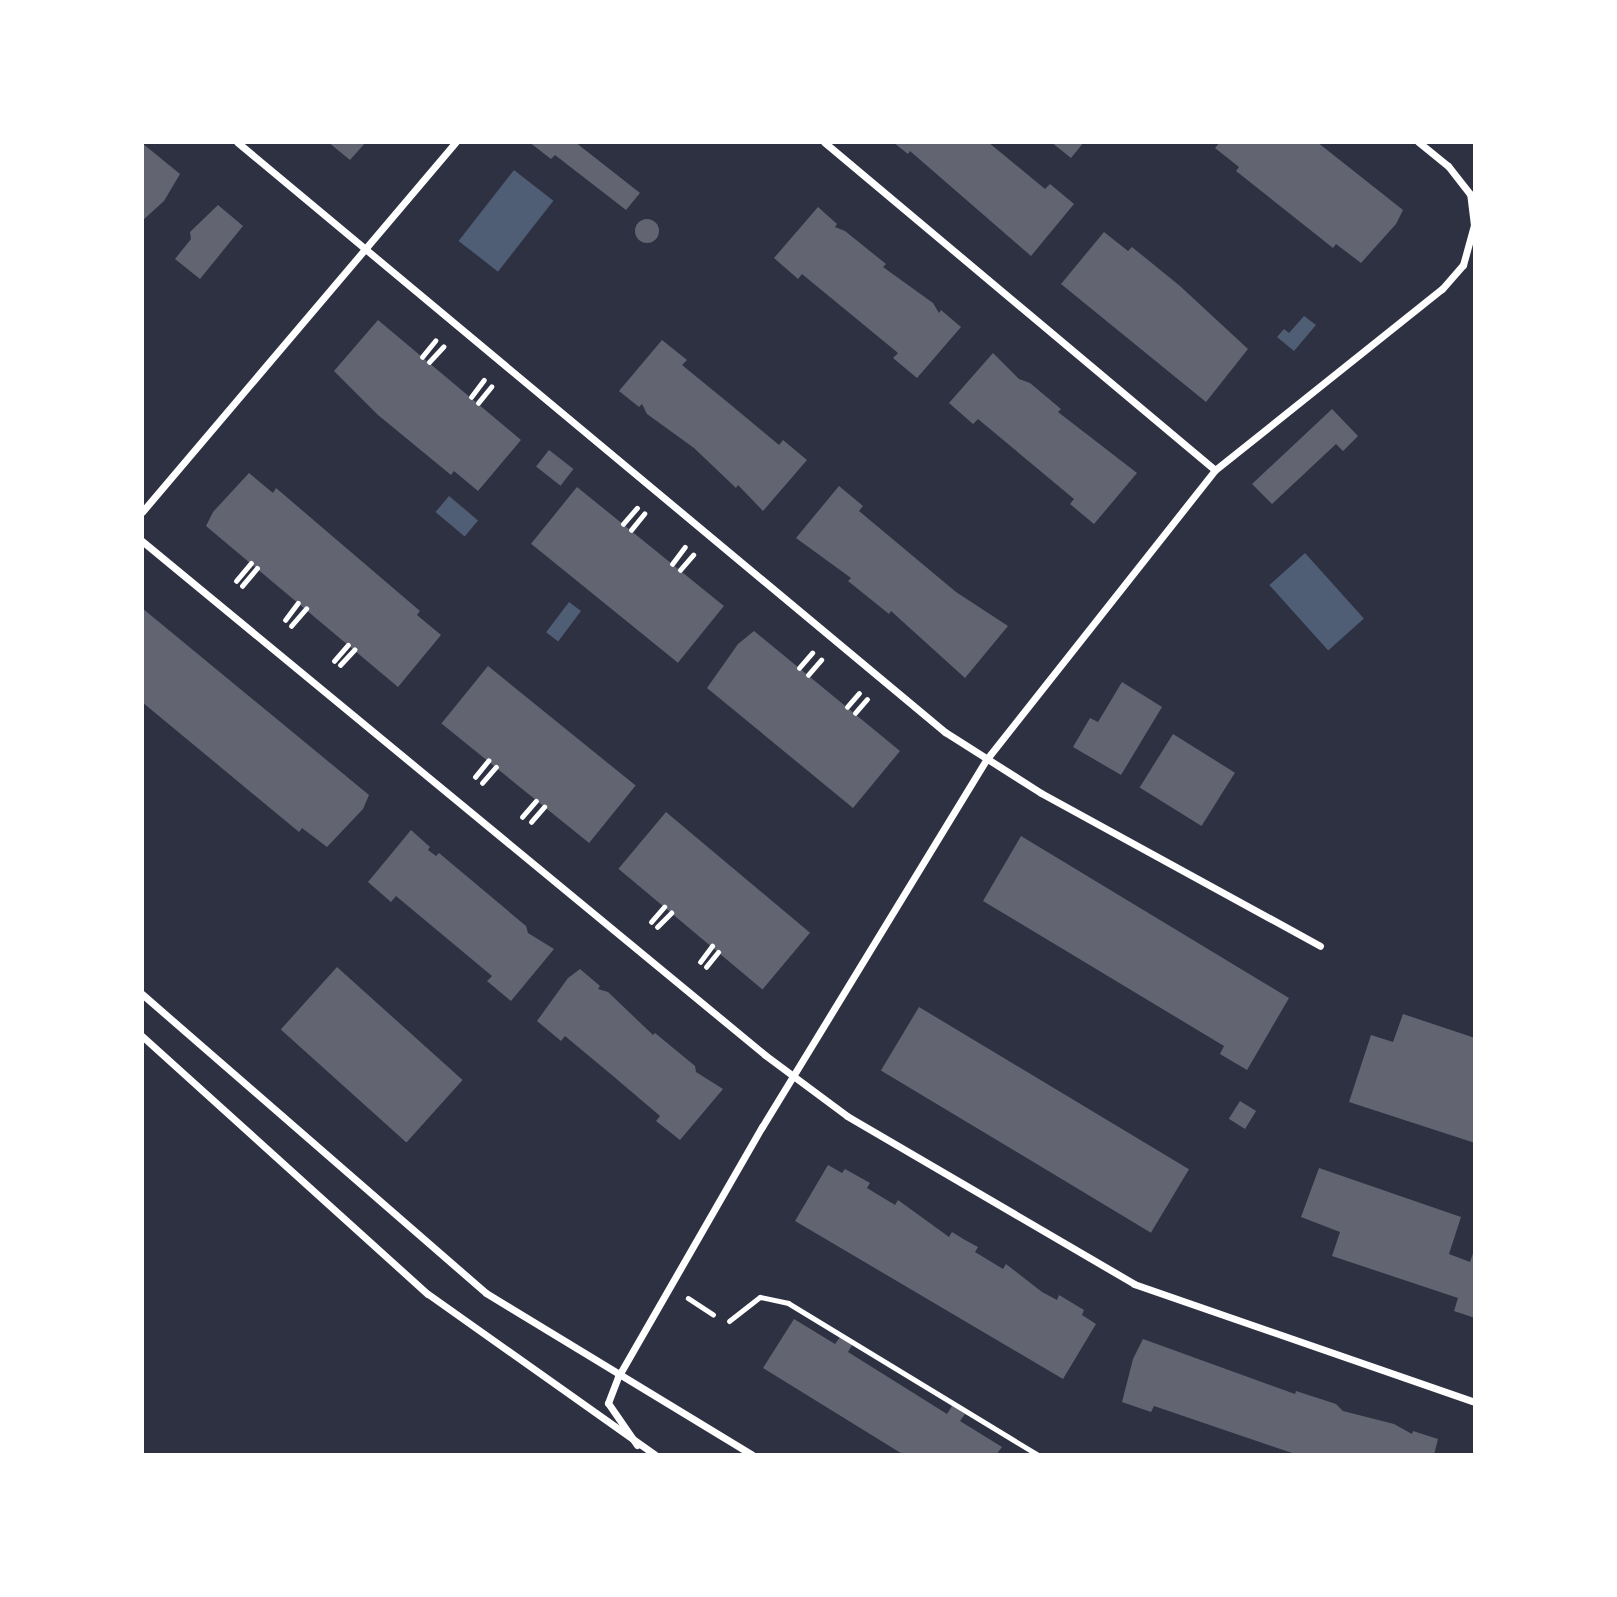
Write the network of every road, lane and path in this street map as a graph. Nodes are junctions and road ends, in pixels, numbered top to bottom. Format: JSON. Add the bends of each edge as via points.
{"nodes":[{"id":1,"x":237,"y":142,"type":"edge"},
{"id":2,"x":456,"y":142,"type":"edge"},
{"id":3,"x":824,"y":142,"type":"edge"},
{"id":4,"x":1418,"y":142,"type":"edge"},
{"id":5,"x":366,"y":248,"type":"junction"},
{"id":6,"x":435,"y":341,"type":"dead end"},
{"id":7,"x":443,"y":346,"type":"dead end"},
{"id":8,"x":422,"y":357,"type":"dead end"},
{"id":9,"x":429,"y":362,"type":"dead end"},
{"id":10,"x":484,"y":380,"type":"dead end"},
{"id":11,"x":491,"y":387,"type":"dead end"},
{"id":12,"x":471,"y":397,"type":"dead end"},
{"id":13,"x":478,"y":403,"type":"dead end"},
{"id":14,"x":1215,"y":470,"type":"junction"},
{"id":15,"x":637,"y":508,"type":"dead end"},
{"id":16,"x":142,"y":512,"type":"edge"},
{"id":17,"x":644,"y":514,"type":"dead end"},
{"id":18,"x":623,"y":524,"type":"dead end"},
{"id":19,"x":631,"y":530,"type":"dead end"},
{"id":20,"x":142,"y":541,"type":"edge"},
{"id":21,"x":685,"y":547,"type":"dead end"},
{"id":22,"x":693,"y":555,"type":"dead end"},
{"id":23,"x":251,"y":563,"type":"dead end"},
{"id":24,"x":671,"y":564,"type":"dead end"},
{"id":25,"x":257,"y":568,"type":"dead end"},
{"id":26,"x":680,"y":570,"type":"dead end"},
{"id":27,"x":236,"y":581,"type":"dead end"},
{"id":28,"x":243,"y":586,"type":"dead end"},
{"id":29,"x":298,"y":603,"type":"dead end"},
{"id":30,"x":306,"y":610,"type":"dead end"},
{"id":31,"x":285,"y":620,"type":"dead end"},
{"id":32,"x":291,"y":625,"type":"dead end"},
{"id":33,"x":348,"y":645,"type":"dead end"},
{"id":34,"x":354,"y":650,"type":"dead end"},
{"id":35,"x":812,"y":653,"type":"dead end"},
{"id":36,"x":821,"y":660,"type":"dead end"},
{"id":37,"x":334,"y":661,"type":"dead end"},
{"id":38,"x":340,"y":665,"type":"dead end"},
{"id":39,"x":799,"y":668,"type":"dead end"},
{"id":40,"x":808,"y":675,"type":"dead end"},
{"id":41,"x":859,"y":693,"type":"dead end"},
{"id":42,"x":867,"y":699,"type":"dead end"},
{"id":43,"x":847,"y":707,"type":"dead end"},
{"id":44,"x":855,"y":713,"type":"dead end"},
{"id":45,"x":986,"y":760,"type":"junction"},
{"id":46,"x":488,"y":761,"type":"dead end"},
{"id":47,"x":496,"y":767,"type":"dead end"},
{"id":48,"x":475,"y":777,"type":"dead end"},
{"id":49,"x":482,"y":783,"type":"dead end"},
{"id":50,"x":536,"y":801,"type":"dead end"},
{"id":51,"x":544,"y":807,"type":"dead end"},
{"id":52,"x":522,"y":817,"type":"dead end"},
{"id":53,"x":531,"y":822,"type":"dead end"},
{"id":54,"x":664,"y":907,"type":"dead end"},
{"id":55,"x":671,"y":913,"type":"dead end"},
{"id":56,"x":650,"y":922,"type":"dead end"},
{"id":57,"x":657,"y":928,"type":"dead end"},
{"id":58,"x":712,"y":946,"type":"dead end"},
{"id":59,"x":1320,"y":946,"type":"dead end"},
{"id":60,"x":718,"y":952,"type":"dead end"},
{"id":61,"x":700,"y":962,"type":"dead end"},
{"id":62,"x":706,"y":967,"type":"dead end"},
{"id":63,"x":142,"y":994,"type":"edge"},
{"id":64,"x":142,"y":1036,"type":"edge"},
{"id":65,"x":792,"y":1077,"type":"junction"},
{"id":66,"x":729,"y":1321,"type":"dead end"},
{"id":67,"x":618,"y":1377,"type":"junction"},
{"id":68,"x":1474,"y":1403,"type":"edge"},
{"id":69,"x":637,"y":1445,"type":"junction"},
{"id":70,"x":655,"y":1455,"type":"edge"},
{"id":71,"x":751,"y":1455,"type":"edge"},
{"id":72,"x":1035,"y":1455,"type":"edge"}],
"edges":[{"from":1,"to":5,"type":"street"},
{"from":2,"to":5,"type":"street"},
{"from":3,"to":14,"type":"street"},
{"from":4,"to":14,"type":"street","via":[[1448,166],[1470,194],[1474,225],[1464,265],[1442,289]]},
{"from":5,"to":16,"type":"street"},
{"from":5,"to":45,"type":"street","via":[[945,732]]},
{"from":6,"to":8,"type":"path"},
{"from":7,"to":9,"type":"path"},
{"from":10,"to":12,"type":"path"},
{"from":11,"to":13,"type":"path"},
{"from":14,"to":45,"type":"street"},
{"from":15,"to":18,"type":"path"},
{"from":17,"to":19,"type":"path"},
{"from":20,"to":65,"type":"street"},
{"from":21,"to":24,"type":"path"},
{"from":22,"to":26,"type":"path"},
{"from":23,"to":27,"type":"path"},
{"from":25,"to":28,"type":"path"},
{"from":29,"to":31,"type":"path"},
{"from":30,"to":32,"type":"path"},
{"from":33,"to":37,"type":"path"},
{"from":34,"to":38,"type":"path"},
{"from":35,"to":39,"type":"path"},
{"from":36,"to":40,"type":"path"},
{"from":41,"to":43,"type":"path"},
{"from":42,"to":44,"type":"path"},
{"from":45,"to":59,"type":"street"},
{"from":45,"to":65,"type":"street"},
{"from":46,"to":48,"type":"path"},
{"from":47,"to":49,"type":"path"},
{"from":50,"to":52,"type":"path"},
{"from":51,"to":53,"type":"path"},
{"from":54,"to":56,"type":"path"},
{"from":55,"to":57,"type":"path"},
{"from":58,"to":61,"type":"path"},
{"from":60,"to":62,"type":"path"},
{"from":63,"to":67,"type":"street","via":[[486,1293]]},
{"from":64,"to":69,"type":"street","via":[[428,1294]]},
{"from":65,"to":67,"type":"street"},
{"from":65,"to":68,"type":"street","via":[[848,1116],[1134,1284]]},
{"from":66,"to":72,"type":"lane","via":[[760,1297],[788,1304]]},
{"from":67,"to":69,"type":"street","via":[[608,1403]]},
{"from":67,"to":71,"type":"street"},
{"from":69,"to":70,"type":"street"}]}
